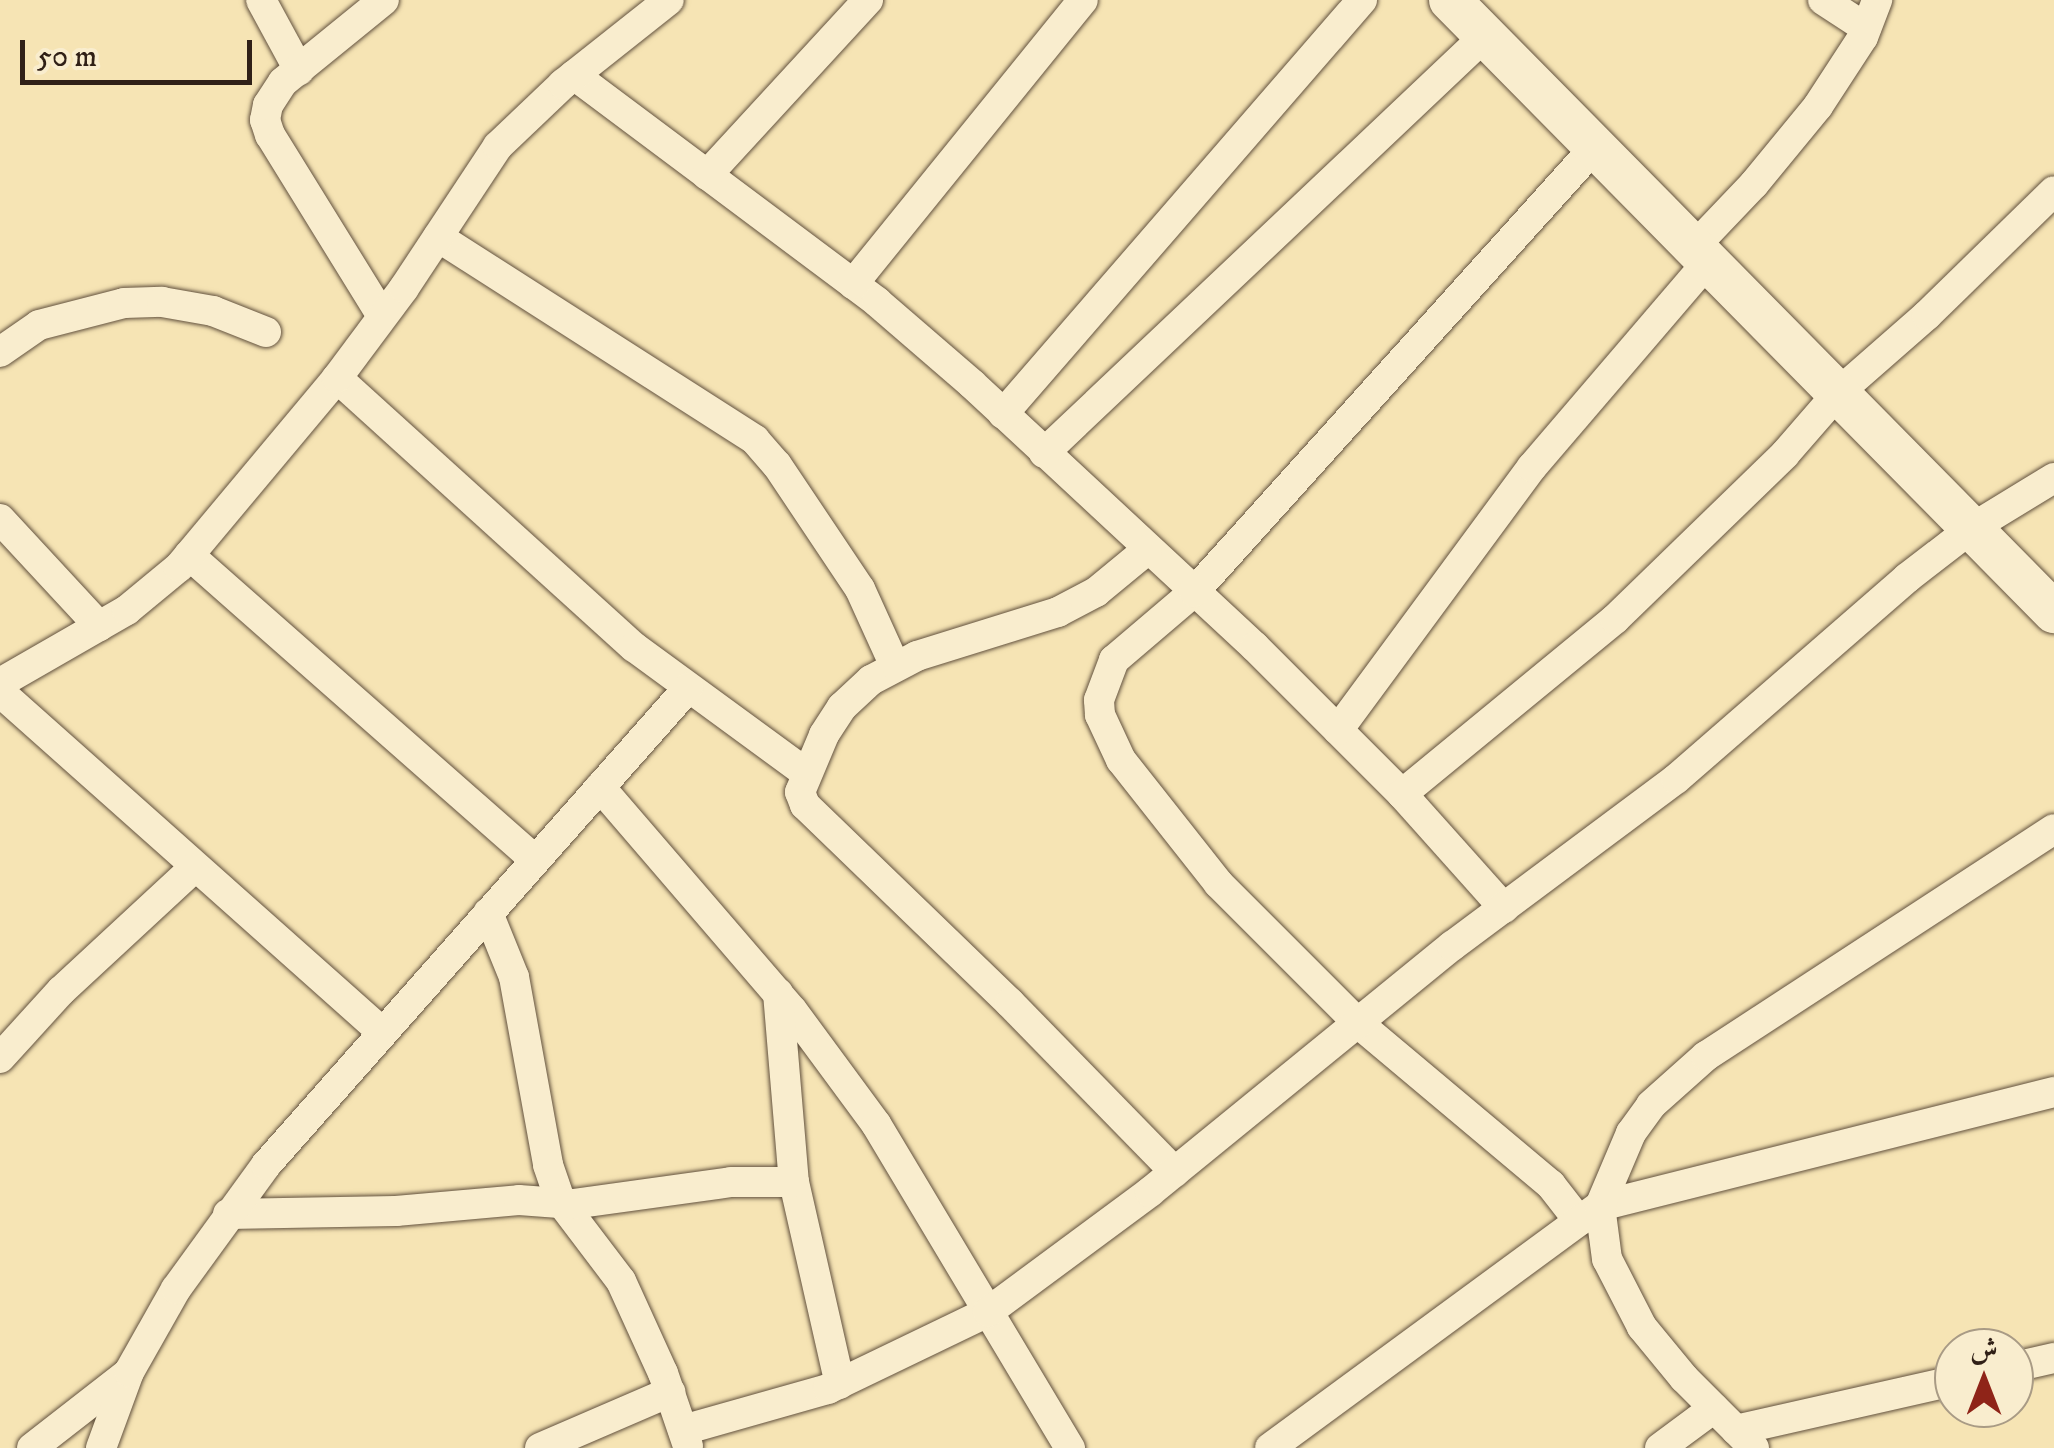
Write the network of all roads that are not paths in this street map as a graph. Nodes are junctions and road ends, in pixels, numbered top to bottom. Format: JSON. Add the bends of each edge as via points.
{"nodes":[{"id":1,"x":261,"y":0,"type":"edge"},
{"id":2,"x":384,"y":0,"type":"edge"},
{"id":3,"x":669,"y":0,"type":"edge"},
{"id":4,"x":868,"y":0,"type":"edge"},
{"id":5,"x":1083,"y":0,"type":"edge"},
{"id":6,"x":1362,"y":0,"type":"edge"},
{"id":7,"x":1450,"y":0,"type":"edge"},
{"id":8,"x":1824,"y":0,"type":"edge"},
{"id":9,"x":1871,"y":14,"type":"edge"},
{"id":10,"x":1485,"y":36,"type":"junction"},
{"id":11,"x":299,"y":70,"type":"junction"},
{"id":12,"x":574,"y":75,"type":"junction"},
{"id":13,"x":1594,"y":147,"type":"junction"},
{"id":14,"x":708,"y":174,"type":"junction"},
{"id":15,"x":2054,"y":191,"type":"edge"},
{"id":16,"x":438,"y":238,"type":"junction"},
{"id":17,"x":1701,"y":254,"type":"junction"},
{"id":18,"x":854,"y":284,"type":"junction"},
{"id":19,"x":382,"y":316,"type":"junction"},
{"id":20,"x":266,"y":332,"type":"dead end"},
{"id":21,"x":0,"y":352,"type":"edge"},
{"id":22,"x":336,"y":378,"type":"junction"},
{"id":23,"x":1838,"y":393,"type":"junction"},
{"id":24,"x":1002,"y":414,"type":"junction"},
{"id":25,"x":1044,"y":453,"type":"junction"},
{"id":26,"x":2054,"y":478,"type":"edge"},
{"id":27,"x":0,"y":519,"type":"edge"},
{"id":28,"x":1972,"y":528,"type":"junction"},
{"id":29,"x":1147,"y":550,"type":"junction"},
{"id":30,"x":189,"y":555,"type":"junction"},
{"id":31,"x":1194,"y":592,"type":"junction"},
{"id":32,"x":2054,"y":612,"type":"edge"},
{"id":33,"x":98,"y":626,"type":"junction"},
{"id":34,"x":894,"y":666,"type":"junction"},
{"id":35,"x":0,"y":683,"type":"edge"},
{"id":36,"x":688,"y":688,"type":"junction"},
{"id":37,"x":0,"y":692,"type":"edge"},
{"id":38,"x":1338,"y":730,"type":"junction"},
{"id":39,"x":806,"y":773,"type":"junction"},
{"id":40,"x":600,"y":786,"type":"junction"},
{"id":41,"x":1402,"y":794,"type":"junction"},
{"id":42,"x":2054,"y":829,"type":"edge"},
{"id":43,"x":536,"y":860,"type":"junction"},
{"id":44,"x":194,"y":868,"type":"junction"},
{"id":45,"x":1504,"y":908,"type":"junction"},
{"id":46,"x":488,"y":913,"type":"junction"},
{"id":47,"x":778,"y":993,"type":"junction"},
{"id":48,"x":1358,"y":1022,"type":"junction"},
{"id":49,"x":382,"y":1032,"type":"junction"},
{"id":50,"x":0,"y":1058,"type":"edge"},
{"id":51,"x":2054,"y":1092,"type":"edge"},
{"id":52,"x":1174,"y":1172,"type":"junction"},
{"id":53,"x":794,"y":1182,"type":"junction"},
{"id":54,"x":561,"y":1202,"type":"junction"},
{"id":55,"x":228,"y":1214,"type":"junction"},
{"id":56,"x":1590,"y":1214,"type":"junction"},
{"id":57,"x":988,"y":1312,"type":"junction"},
{"id":58,"x":129,"y":1372,"type":"junction"},
{"id":59,"x":840,"y":1384,"type":"junction"},
{"id":60,"x":1934,"y":1387,"type":"edge"},
{"id":61,"x":670,"y":1392,"type":"junction"},
{"id":62,"x":1714,"y":1408,"type":"junction"},
{"id":63,"x":686,"y":1439,"type":"edge"},
{"id":64,"x":1745,"y":1439,"type":"edge"},
{"id":65,"x":32,"y":1448,"type":"edge"},
{"id":66,"x":101,"y":1448,"type":"edge"},
{"id":67,"x":540,"y":1448,"type":"edge"},
{"id":68,"x":1070,"y":1448,"type":"edge"},
{"id":69,"x":1270,"y":1448,"type":"edge"},
{"id":70,"x":1660,"y":1448,"type":"edge"}],
"edges":[{"from":1,"to":11,"type":"street"},
{"from":2,"to":11,"type":"street"},
{"from":3,"to":12,"type":"street"},
{"from":4,"to":14,"type":"street"},
{"from":5,"to":18,"type":"street"},
{"from":6,"to":24,"type":"street"},
{"from":7,"to":10,"type":"street"},
{"from":8,"to":9,"type":"street"},
{"from":9,"to":17,"type":"street","via":[[1846,67]]},
{"from":10,"to":13,"type":"street"},
{"from":10,"to":25,"type":"street"},
{"from":11,"to":19,"type":"street","via":[[274,94],[266,129]]},
{"from":12,"to":14,"type":"street"},
{"from":12,"to":16,"type":"street","via":[[498,146]]},
{"from":13,"to":17,"type":"street"},
{"from":13,"to":31,"type":"street"},
{"from":14,"to":18,"type":"street"},
{"from":15,"to":23,"type":"street"},
{"from":16,"to":19,"type":"street"},
{"from":16,"to":34,"type":"street","via":[[755,440],[860,589]]},
{"from":17,"to":23,"type":"street"},
{"from":17,"to":38,"type":"street","via":[[1532,467]]},
{"from":18,"to":24,"type":"street"},
{"from":19,"to":22,"type":"street"},
{"from":20,"to":21,"type":"street","via":[[213,311],[124,303],[39,325]]},
{"from":22,"to":30,"type":"street"},
{"from":22,"to":36,"type":"street","via":[[634,648]]},
{"from":23,"to":28,"type":"street"},
{"from":23,"to":41,"type":"street","via":[[1785,454],[1615,619]]},
{"from":24,"to":25,"type":"street"},
{"from":25,"to":29,"type":"street"},
{"from":26,"to":28,"type":"street"},
{"from":27,"to":33,"type":"street"},
{"from":28,"to":32,"type":"street"},
{"from":28,"to":45,"type":"street","via":[[1676,779]]},
{"from":29,"to":31,"type":"street"},
{"from":29,"to":34,"type":"street","via":[[1096,592],[1058,612]]},
{"from":30,"to":33,"type":"street","via":[[128,610]]},
{"from":30,"to":43,"type":"street"},
{"from":31,"to":38,"type":"street"},
{"from":31,"to":48,"type":"street","via":[[1114,660],[1101,687],[1100,716],[1121,760],[1220,884]]},
{"from":33,"to":35,"type":"street"},
{"from":34,"to":39,"type":"street","via":[[842,707]]},
{"from":36,"to":39,"type":"street"},
{"from":36,"to":40,"type":"street"},
{"from":37,"to":44,"type":"street"},
{"from":38,"to":41,"type":"street"},
{"from":39,"to":52,"type":"street","via":[[800,792],[805,805]]},
{"from":40,"to":43,"type":"street"},
{"from":40,"to":47,"type":"street"},
{"from":41,"to":45,"type":"street"},
{"from":42,"to":56,"type":"street","via":[[1689,1070],[1631,1133]]},
{"from":43,"to":46,"type":"street"},
{"from":44,"to":49,"type":"street"},
{"from":44,"to":50,"type":"street","via":[[61,990]]},
{"from":45,"to":48,"type":"street"},
{"from":46,"to":49,"type":"street"},
{"from":46,"to":54,"type":"street","via":[[514,977],[548,1165]]},
{"from":47,"to":53,"type":"street"},
{"from":47,"to":57,"type":"street","via":[[876,1124]]},
{"from":48,"to":52,"type":"street"},
{"from":48,"to":56,"type":"street"},
{"from":49,"to":55,"type":"street"},
{"from":51,"to":56,"type":"street"},
{"from":52,"to":57,"type":"street"},
{"from":53,"to":54,"type":"street","via":[[731,1182],[605,1202]]},
{"from":53,"to":59,"type":"street"},
{"from":54,"to":55,"type":"street"},
{"from":54,"to":61,"type":"street","via":[[620,1280]]},
{"from":55,"to":58,"type":"street"},
{"from":56,"to":62,"type":"street","via":[[1626,1300]]},
{"from":56,"to":69,"type":"street"},
{"from":57,"to":59,"type":"street"},
{"from":57,"to":68,"type":"street"},
{"from":58,"to":65,"type":"street"},
{"from":58,"to":66,"type":"street"},
{"from":59,"to":63,"type":"street"},
{"from":60,"to":64,"type":"street"},
{"from":61,"to":63,"type":"street"},
{"from":61,"to":67,"type":"street"},
{"from":62,"to":64,"type":"street"},
{"from":62,"to":70,"type":"street"}]}
